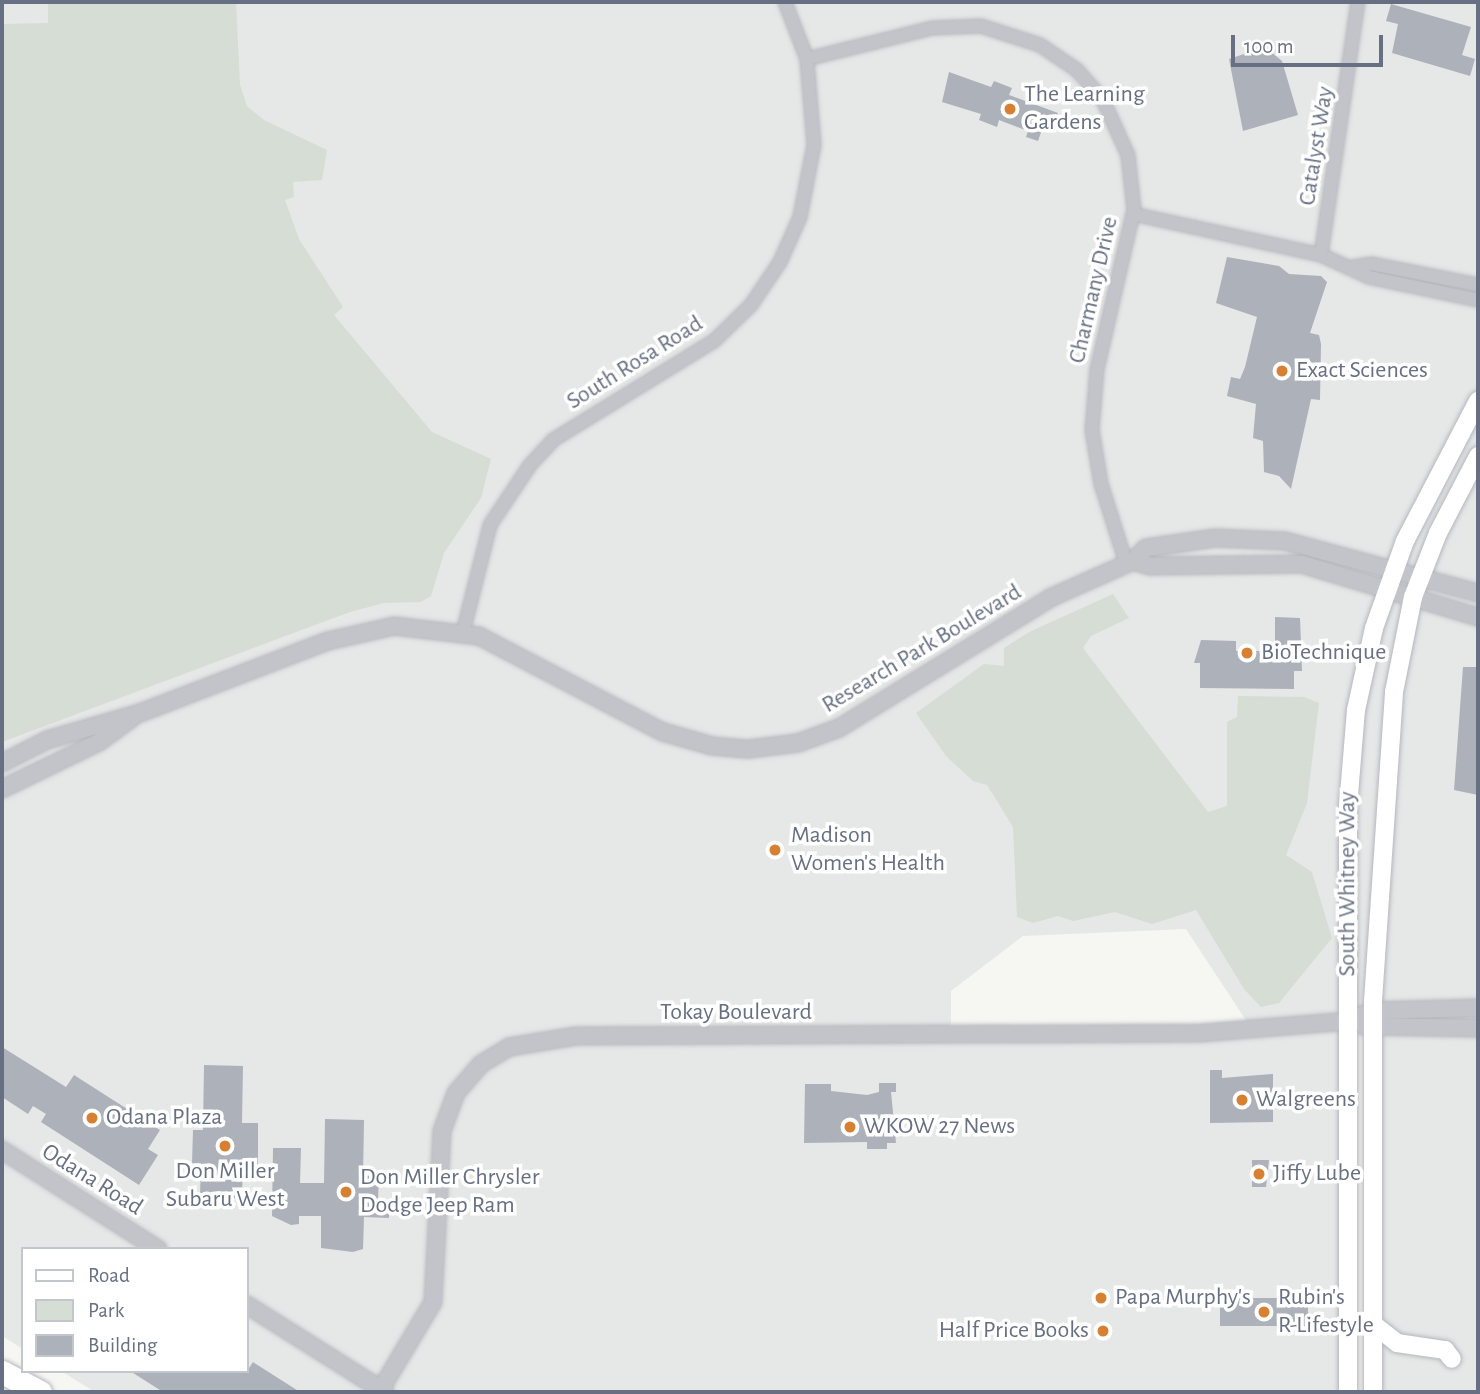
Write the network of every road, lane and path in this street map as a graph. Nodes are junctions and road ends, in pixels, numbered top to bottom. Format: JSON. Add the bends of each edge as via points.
{"nodes":[{"id":1,"x":785,"y":2,"type":"edge"},
{"id":2,"x":1358,"y":2,"type":"edge"},
{"id":3,"x":807,"y":59,"type":"junction"},
{"id":4,"x":1133,"y":214,"type":"junction"},
{"id":5,"x":1321,"y":255,"type":"junction"},
{"id":6,"x":1353,"y":267,"type":"junction"},
{"id":7,"x":1478,"y":285,"type":"edge"},
{"id":8,"x":1478,"y":300,"type":"edge"},
{"id":9,"x":1478,"y":401,"type":"edge"},
{"id":10,"x":1478,"y":456,"type":"edge"},
{"id":11,"x":1129,"y":562,"type":"junction"},
{"id":12,"x":1394,"y":569,"type":"junction"},
{"id":13,"x":1420,"y":577,"type":"junction"},
{"id":14,"x":1388,"y":588,"type":"junction"},
{"id":15,"x":1478,"y":593,"type":"edge"},
{"id":16,"x":1413,"y":597,"type":"junction"},
{"id":17,"x":1478,"y":617,"type":"edge"},
{"id":18,"x":463,"y":632,"type":"junction"},
{"id":19,"x":140,"y":713,"type":"junction"},
{"id":20,"x":2,"y":763,"type":"edge"},
{"id":21,"x":2,"y":789,"type":"edge"},
{"id":22,"x":1478,"y":1008,"type":"edge"},
{"id":23,"x":1373,"y":1011,"type":"junction"},
{"id":24,"x":1348,"y":1021,"type":"junction"},
{"id":25,"x":1478,"y":1028,"type":"edge"},
{"id":26,"x":1373,"y":1030,"type":"junction"},
{"id":27,"x":2,"y":1150,"type":"edge"},
{"id":28,"x":155,"y":1247,"type":"edge"},
{"id":29,"x":248,"y":1306,"type":"edge"},
{"id":30,"x":1348,"y":1315,"type":"junction"},
{"id":31,"x":1373,"y":1324,"type":"junction"},
{"id":32,"x":1348,"y":1356,"type":"junction"},
{"id":33,"x":1373,"y":1359,"type":"junction"},
{"id":34,"x":1452,"y":1359,"type":"dead end"},
{"id":35,"x":2,"y":1372,"type":"edge"},
{"id":36,"x":1373,"y":1389,"type":"edge"},
{"id":37,"x":383,"y":1391,"type":"edge"},
{"id":38,"x":40,"y":1392,"type":"edge"},
{"id":39,"x":1348,"y":1392,"type":"edge"}],
"edges":[{"from":1,"to":3,"type":"street","name":"South Rosa Road"},
{"from":2,"to":5,"type":"street","name":"Catalyst Way"},
{"from":3,"to":4,"type":"street","name":"Charmany Drive","via":[[948,26],[1000,29],[1031,40],[1077,70],[1112,115],[1128,155]]},
{"from":3,"to":18,"type":"street","name":"South Rosa Road","via":[[813,159],[800,217],[780,262],[751,305],[714,341],[553,440],[530,465],[490,525]]},
{"from":4,"to":5,"type":"street"},
{"from":4,"to":11,"type":"street","name":"Charmany Drive","via":[[1092,413],[1097,469]]},
{"from":5,"to":6,"type":"street"},
{"from":6,"to":7,"type":"street","via":[[1372,264]]},
{"from":6,"to":8,"type":"street","via":[[1369,276]]},
{"from":9,"to":12,"type":"main road","name":"South Whitney Way","via":[[1419,510]]},
{"from":10,"to":13,"type":"main road","name":"South Whitney Way"},
{"from":11,"to":12,"type":"street","name":"Research Park Boulevard","via":[[1146,548],[1245,538],[1314,545]]},
{"from":11,"to":14,"type":"street","via":[[1151,566],[1302,564]]},
{"from":11,"to":18,"type":"street","name":"Research Park Boulevard","via":[[1050,598],[839,728],[774,747],[729,748],[684,740],[500,645]]},
{"from":12,"to":13,"type":"street","name":"Research Park Boulevard"},
{"from":12,"to":14,"type":"main road","name":"South Whitney Way"},
{"from":13,"to":15,"type":"street","name":"Research Park Boulevard"},
{"from":13,"to":16,"type":"main road","name":"South Whitney Way"},
{"from":14,"to":16,"type":"street"},
{"from":14,"to":24,"type":"main road","name":"South Whitney Way","via":[[1363,670],[1350,759]]},
{"from":16,"to":17,"type":"street"},
{"from":16,"to":23,"type":"main road","name":"South Whitney Way","via":[[1394,692]]},
{"from":18,"to":19,"type":"street","name":"Research Park Boulevard","via":[[415,626],[352,634]]},
{"from":19,"to":20,"type":"street","name":"Research Park Boulevard","via":[[81,727]]},
{"from":19,"to":21,"type":"street","name":"Research Park Boulevard","via":[[99,742]]},
{"from":22,"to":23,"type":"street","name":"Tokay Boulevard"},
{"from":23,"to":24,"type":"street","name":"Tokay Boulevard"},
{"from":23,"to":26,"type":"main road","name":"South Whitney Way"},
{"from":24,"to":26,"type":"street","name":"Tokay Boulevard"},
{"from":24,"to":30,"type":"main road","name":"South Whitney Way"},
{"from":24,"to":37,"type":"street","name":"Tokay Boulevard","via":[[1115,1035],[576,1036],[509,1047],[464,1084],[447,1118],[433,1301]]},
{"from":25,"to":26,"type":"street","name":"Tokay Boulevard"},
{"from":26,"to":31,"type":"main road","name":"South Whitney Way"},
{"from":27,"to":28,"type":"street","name":"Odana Road"},
{"from":29,"to":37,"type":"street"},
{"from":30,"to":32,"type":"main road","name":"South Whitney Way"},
{"from":30,"to":33,"type":"main road"},
{"from":31,"to":33,"type":"main road","name":"South Whitney Way"},
{"from":31,"to":34,"type":"main road","via":[[1397,1343],[1445,1350]]},
{"from":32,"to":36,"type":"main road"},
{"from":32,"to":39,"type":"main road","name":"South Whitney Way"},
{"from":33,"to":36,"type":"main road","name":"South Whitney Way"},
{"from":35,"to":38,"type":"highway"}]}
